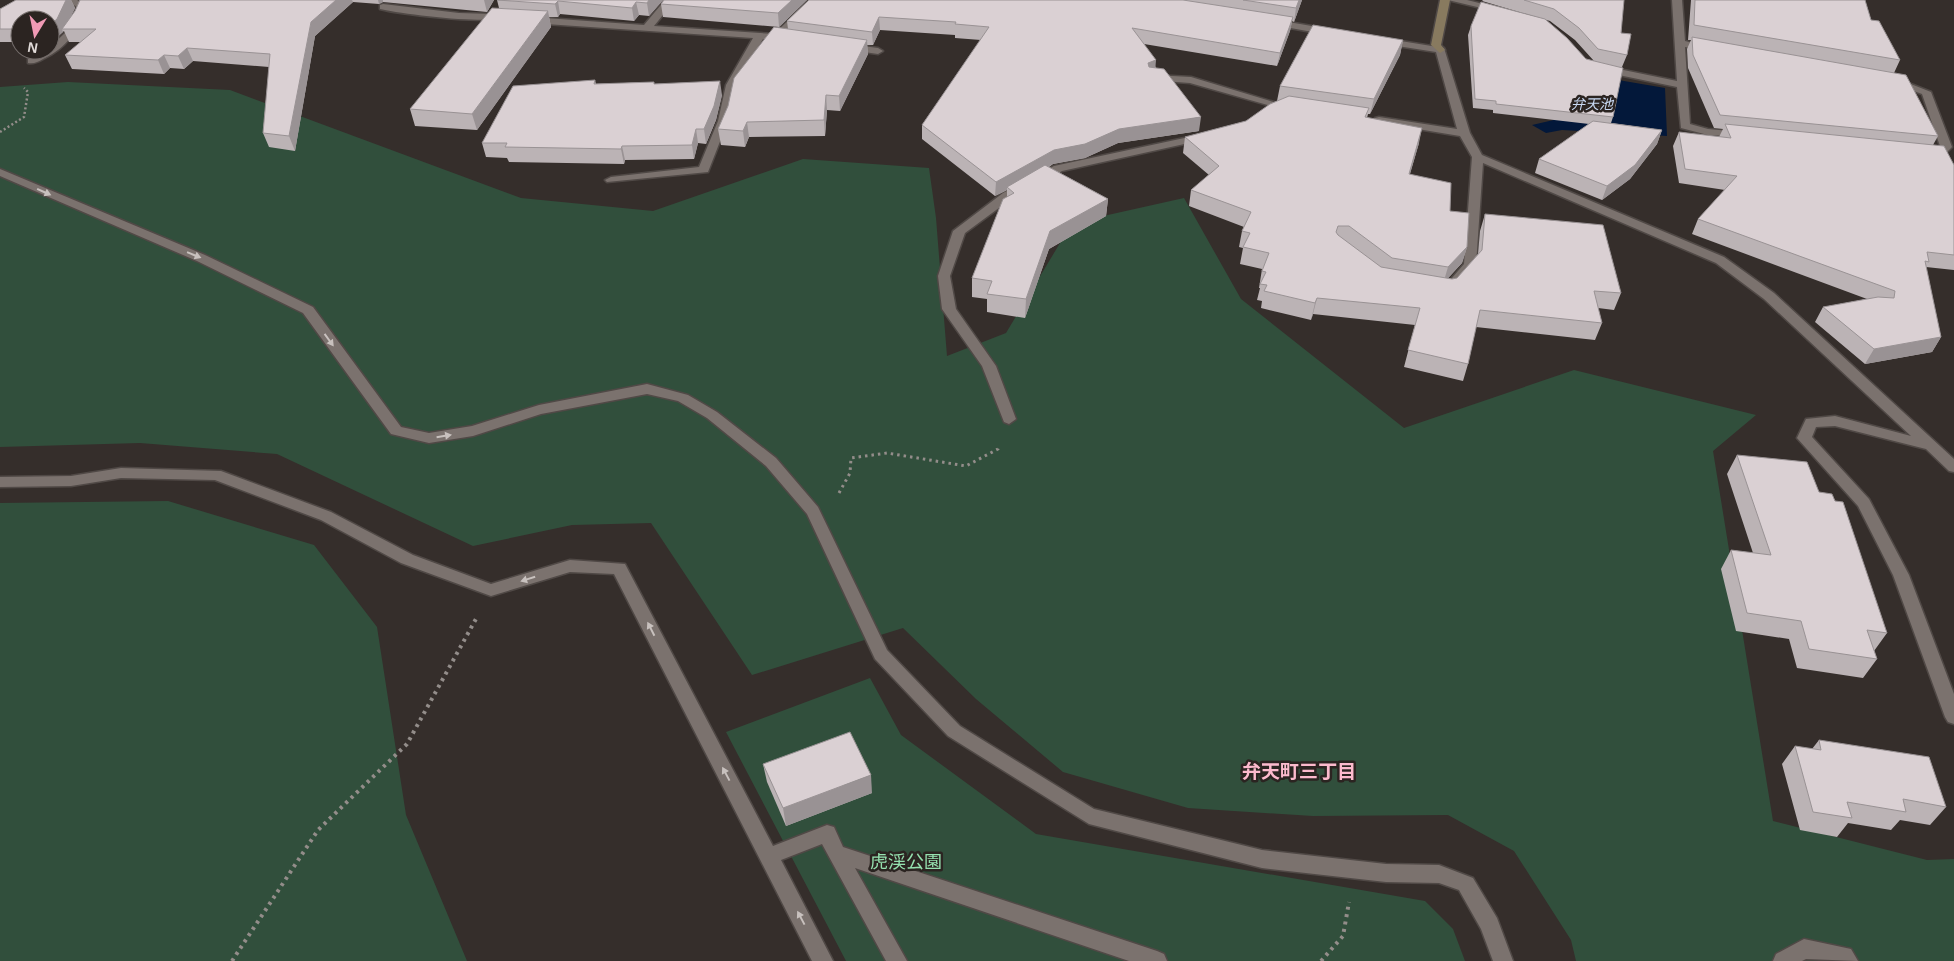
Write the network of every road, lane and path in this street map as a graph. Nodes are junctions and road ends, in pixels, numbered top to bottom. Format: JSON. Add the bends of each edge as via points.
{"nodes":[{"id":1,"x":70,"y":0,"type":"edge"},
{"id":2,"x":670,"y":0,"type":"edge"},
{"id":3,"x":816,"y":0,"type":"edge"},
{"id":4,"x":1445,"y":0,"type":"edge"},
{"id":5,"x":1453,"y":0,"type":"edge"},
{"id":6,"x":1677,"y":0,"type":"edge"},
{"id":7,"x":384,"y":7,"type":"dead end"},
{"id":8,"x":1510,"y":13,"type":"edge"},
{"id":9,"x":496,"y":14,"type":"edge"},
{"id":10,"x":520,"y":19,"type":"edge"},
{"id":11,"x":1258,"y":20,"type":"edge"},
{"id":12,"x":647,"y":27,"type":"junction"},
{"id":13,"x":1344,"y":34,"type":"edge"},
{"id":14,"x":760,"y":35,"type":"junction"},
{"id":15,"x":776,"y":36,"type":"junction"},
{"id":16,"x":792,"y":37,"type":"edge"},
{"id":17,"x":1373,"y":39,"type":"edge"},
{"id":18,"x":1679,"y":43,"type":"junction"},
{"id":19,"x":840,"y":46,"type":"edge"},
{"id":20,"x":1440,"y":50,"type":"junction"},
{"id":21,"x":1718,"y":50,"type":"edge"},
{"id":22,"x":878,"y":52,"type":"dead end"},
{"id":23,"x":32,"y":61,"type":"dead end"},
{"id":24,"x":1589,"y":65,"type":"edge"},
{"id":25,"x":1153,"y":78,"type":"edge"},
{"id":26,"x":1883,"y":78,"type":"edge"},
{"id":27,"x":19,"y":84,"type":"dead end"},
{"id":28,"x":1682,"y":85,"type":"junction"},
{"id":29,"x":1267,"y":114,"type":"edge"},
{"id":30,"x":1370,"y":119,"type":"edge"},
{"id":31,"x":0,"y":132,"type":"edge"},
{"id":32,"x":1464,"y":133,"type":"junction"},
{"id":33,"x":1212,"y":134,"type":"edge"},
{"id":34,"x":1756,"y":137,"type":"edge"},
{"id":35,"x":1919,"y":153,"type":"edge"},
{"id":36,"x":1478,"y":157,"type":"junction"},
{"id":37,"x":0,"y":172,"type":"edge"},
{"id":38,"x":611,"y":180,"type":"dead end"},
{"id":39,"x":1447,"y":290,"type":"edge"},
{"id":40,"x":1009,"y":420,"type":"joint"},
{"id":41,"x":1930,"y":446,"type":"junction"},
{"id":42,"x":1954,"y":468,"type":"edge"},
{"id":43,"x":0,"y":482,"type":"edge"},
{"id":44,"x":813,"y":511,"type":"junction"},
{"id":45,"x":491,"y":590,"type":"junction"},
{"id":46,"x":1954,"y":717,"type":"edge"},
{"id":47,"x":836,"y":853,"type":"junction"},
{"id":48,"x":768,"y":856,"type":"junction"},
{"id":49,"x":1349,"y":893,"type":"dead end"},
{"id":50,"x":232,"y":961,"type":"edge"},
{"id":51,"x":824,"y":961,"type":"edge"},
{"id":52,"x":897,"y":961,"type":"edge"},
{"id":53,"x":1156,"y":961,"type":"edge"},
{"id":54,"x":1321,"y":961,"type":"edge"},
{"id":55,"x":1503,"y":961,"type":"edge"},
{"id":56,"x":1783,"y":961,"type":"edge"},
{"id":57,"x":1848,"y":961,"type":"edge"}],
"edges":[{"from":1,"to":23,"type":"street","via":[[82,6],[73,30],[57,49]]},
{"from":2,"to":12,"type":"street"},
{"from":3,"to":15,"type":"street"},
{"from":4,"to":20,"type":"street","via":[[1436,45]]},
{"from":5,"to":8,"type":"street"},
{"from":6,"to":18,"type":"street"},
{"from":7,"to":9,"type":"street","via":[[458,16]]},
{"from":10,"to":12,"type":"street"},
{"from":11,"to":13,"type":"street"},
{"from":12,"to":14,"type":"street"},
{"from":14,"to":15,"type":"street"},
{"from":14,"to":38,"type":"street","via":[[726,85],[723,121],[704,170]]},
{"from":15,"to":16,"type":"street"},
{"from":17,"to":20,"type":"street"},
{"from":18,"to":21,"type":"street"},
{"from":18,"to":28,"type":"street"},
{"from":19,"to":22,"type":"street"},
{"from":20,"to":32,"type":"street"},
{"from":24,"to":28,"type":"street"},
{"from":25,"to":29,"type":"street","via":[[1191,80],[1290,107]]},
{"from":26,"to":35,"type":"street","via":[[1926,92],[1946,147],[1938,155]]},
{"from":27,"to":31,"type":"path","via":[[28,92],[24,117]]},
{"from":28,"to":34,"type":"street","via":[[1685,126]]},
{"from":30,"to":32,"type":"street"},
{"from":32,"to":36,"type":"street"},
{"from":33,"to":40,"type":"street","via":[[1058,168],[1007,196],[959,231],[944,276],[949,309],[989,366]]},
{"from":36,"to":39,"type":"street","via":[[1470,265]]},
{"from":36,"to":41,"type":"street","via":[[1720,260],[1769,296]]},
{"from":37,"to":44,"type":"street","one_way":true,"via":[[201,258],[308,310],[396,431],[428,438],[473,431],[539,410],[647,389],[683,398],[712,415],[771,462]]},
{"from":40,"to":44,"type":"path","via":[[998,449],[966,466],[887,453],[851,458],[850,474],[837,497]]},
{"from":41,"to":42,"type":"street"},
{"from":41,"to":46,"type":"street","via":[[1835,421],[1811,422],[1804,438],[1864,503],[1901,575]]},
{"from":43,"to":45,"type":"street","via":[[71,482],[121,473],[216,475],[326,516],[407,558]]},
{"from":44,"to":55,"type":"street","via":[[881,654],[954,731],[1089,816],[1262,859],[1386,873],[1439,874],[1466,884],[1490,926]]},
{"from":48,"to":45,"type":"street","one_way":true,"via":[[619,568],[570,566]]},
{"from":45,"to":50,"type":"path","via":[[407,744],[318,830]]},
{"from":47,"to":48,"type":"street","via":[[827,832]]},
{"from":47,"to":52,"type":"street"},
{"from":47,"to":53,"type":"street"},
{"from":51,"to":48,"type":"street","one_way":true},
{"from":49,"to":54,"type":"path","via":[[1348,918],[1341,943]]},
{"from":56,"to":57,"type":"street","via":[[1804,949],[1844,956]]}]}
